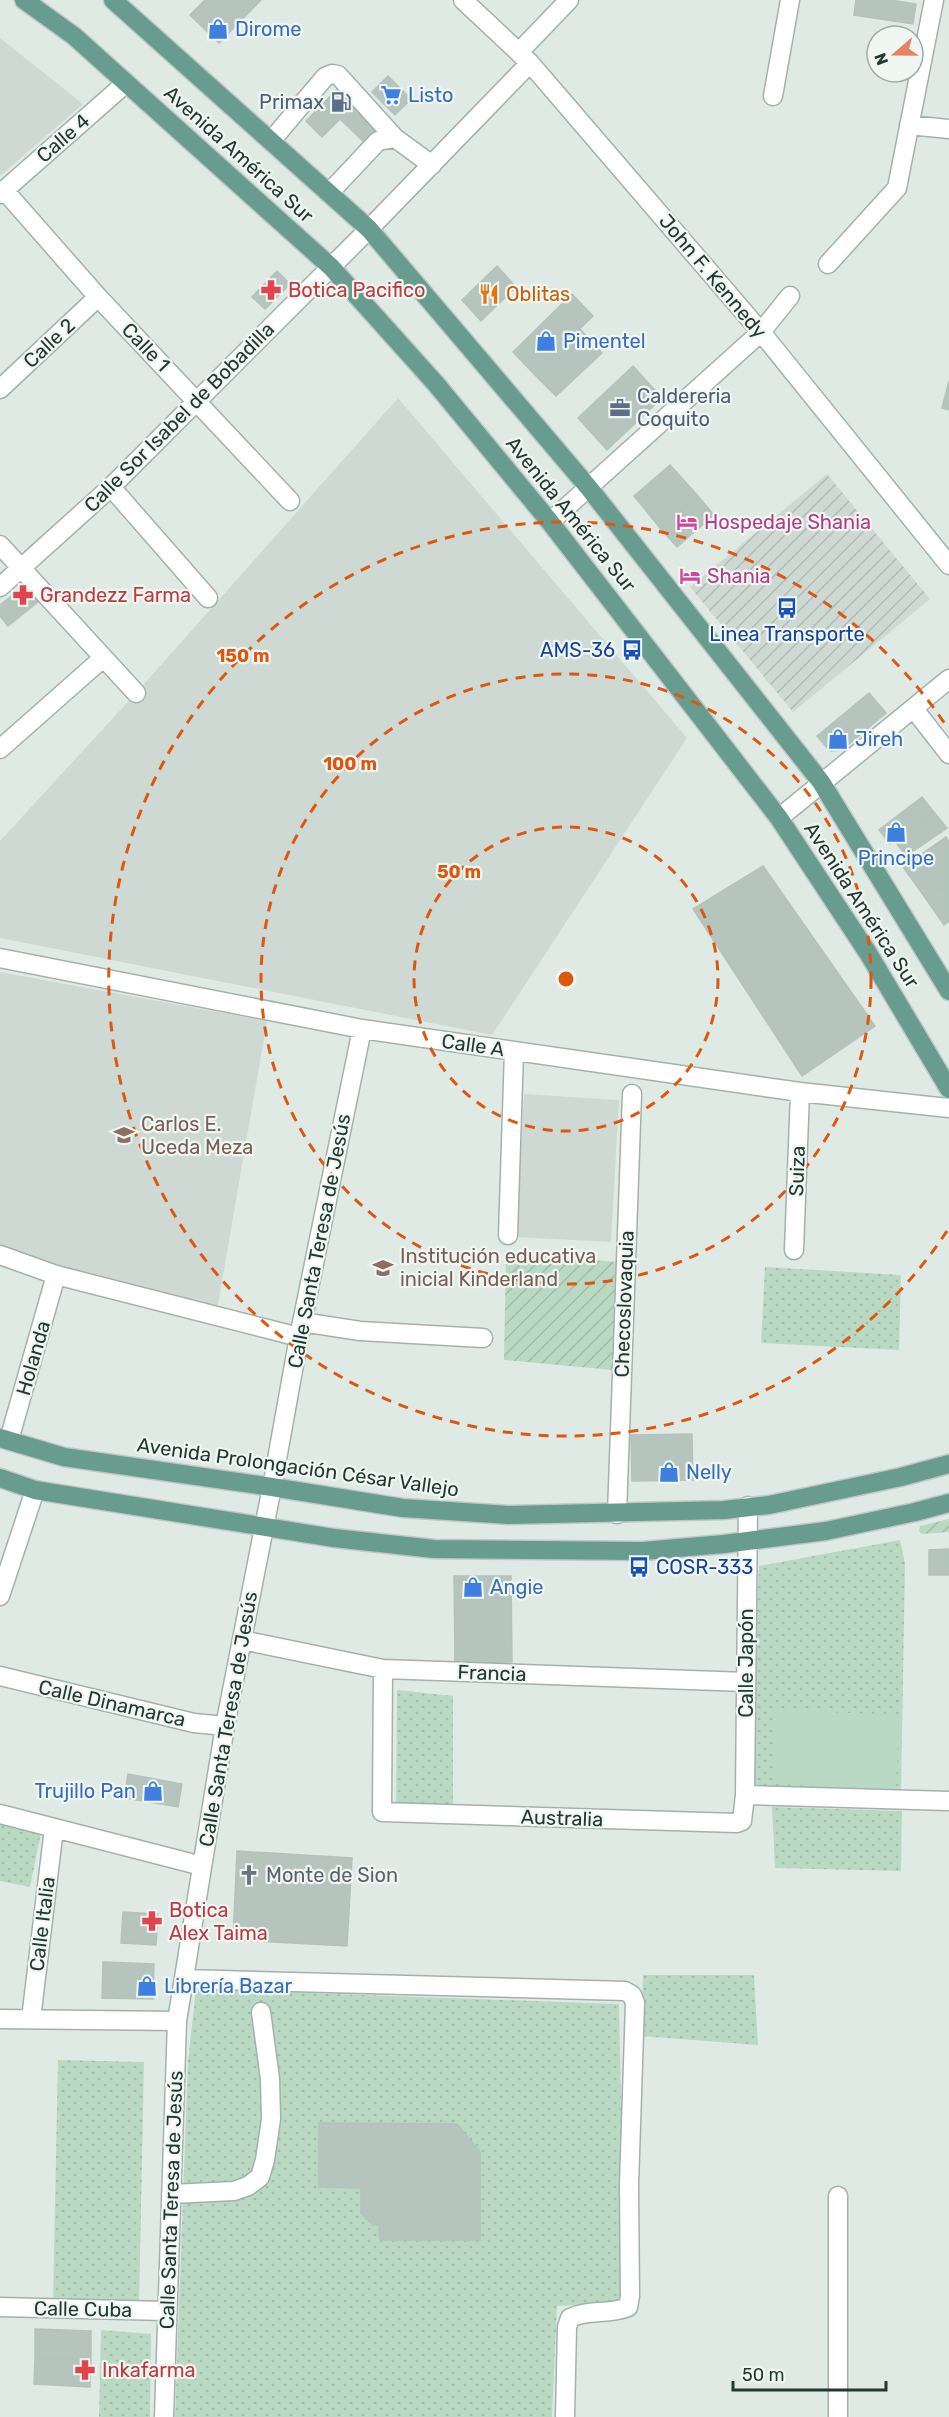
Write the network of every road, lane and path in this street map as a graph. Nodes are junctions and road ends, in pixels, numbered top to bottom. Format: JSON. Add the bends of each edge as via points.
{"nodes":[{"id":1,"x":24,"y":0,"type":"edge"},
{"id":2,"x":46,"y":0,"type":"edge"},
{"id":3,"x":113,"y":0,"type":"edge"},
{"id":4,"x":463,"y":0,"type":"edge"},
{"id":5,"x":569,"y":0,"type":"edge"},
{"id":6,"x":790,"y":0,"type":"edge"},
{"id":7,"x":934,"y":0,"type":"edge"},
{"id":8,"x":75,"y":36,"type":"junction"},
{"id":9,"x":525,"y":57,"type":"junction"},
{"id":10,"x":126,"y":83,"type":"junction"},
{"id":11,"x":773,"y":96,"type":"dead end"},
{"id":12,"x":909,"y":125,"type":"junction"},
{"id":13,"x":949,"y":129,"type":"edge"},
{"id":14,"x":395,"y":138,"type":"junction"},
{"id":15,"x":271,"y":141,"type":"junction"},
{"id":16,"x":432,"y":165,"type":"junction"},
{"id":17,"x":2,"y":192,"type":"edge"},
{"id":18,"x":329,"y":193,"type":"junction"},
{"id":19,"x":369,"y":229,"type":"junction"},
{"id":20,"x":828,"y":264,"type":"dead end"},
{"id":21,"x":331,"y":267,"type":"junction"},
{"id":22,"x":790,"y":296,"type":"dead end"},
{"id":23,"x":98,"y":297,"type":"junction"},
{"id":24,"x":762,"y":332,"type":"junction"},
{"id":25,"x":0,"y":389,"type":"edge"},
{"id":26,"x":197,"y":401,"type":"junction"},
{"id":27,"x":111,"y":487,"type":"junction"},
{"id":28,"x":589,"y":489,"type":"junction"},
{"id":29,"x":290,"y":501,"type":"dead end"},
{"id":30,"x":550,"y":522,"type":"junction"},
{"id":31,"x":0,"y":545,"type":"edge"},
{"id":32,"x":949,"y":565,"type":"edge"},
{"id":33,"x":21,"y":568,"type":"junction"},
{"id":34,"x":0,"y":587,"type":"edge"},
{"id":35,"x":208,"y":598,"type":"dead end"},
{"id":36,"x":103,"y":658,"type":"junction"},
{"id":37,"x":949,"y":679,"type":"edge"},
{"id":38,"x":136,"y":693,"type":"dead end"},
{"id":39,"x":914,"y":709,"type":"junction"},
{"id":40,"x":0,"y":749,"type":"edge"},
{"id":41,"x":949,"y":754,"type":"edge"},
{"id":42,"x":820,"y":782,"type":"junction"},
{"id":43,"x":779,"y":818,"type":"junction"},
{"id":44,"x":0,"y":958,"type":"edge"},
{"id":45,"x":949,"y":991,"type":"edge"},
{"id":46,"x":362,"y":1029,"type":"junction"},
{"id":47,"x":514,"y":1051,"type":"junction"},
{"id":48,"x":949,"y":1089,"type":"edge"},
{"id":49,"x":800,"y":1092,"type":"junction"},
{"id":50,"x":632,"y":1094,"type":"dead end"},
{"id":51,"x":949,"y":1108,"type":"edge"},
{"id":52,"x":508,"y":1235,"type":"dead end"},
{"id":53,"x":794,"y":1250,"type":"dead end"},
{"id":54,"x":0,"y":1255,"type":"edge"},
{"id":55,"x":56,"y":1275,"type":"junction"},
{"id":56,"x":300,"y":1329,"type":"junction"},
{"id":57,"x":483,"y":1338,"type":"dead end"},
{"id":58,"x":5,"y":1439,"type":"edge"},
{"id":59,"x":949,"y":1464,"type":"edge"},
{"id":60,"x":0,"y":1478,"type":"edge"},
{"id":61,"x":272,"y":1487,"type":"junction"},
{"id":62,"x":35,"y":1490,"type":"junction"},
{"id":63,"x":949,"y":1503,"type":"edge"},
{"id":64,"x":748,"y":1506,"type":"junction"},
{"id":65,"x":617,"y":1514,"type":"junction"},
{"id":66,"x":264,"y":1527,"type":"junction"},
{"id":67,"x":746,"y":1540,"type":"junction"},
{"id":68,"x":0,"y":1596,"type":"edge"},
{"id":69,"x":242,"y":1640,"type":"junction"},
{"id":70,"x":383,"y":1669,"type":"junction"},
{"id":71,"x":0,"y":1676,"type":"edge"},
{"id":72,"x":746,"y":1682,"type":"junction"},
{"id":73,"x":225,"y":1725,"type":"junction"},
{"id":74,"x":745,"y":1795,"type":"junction"},
{"id":75,"x":949,"y":1801,"type":"edge"},
{"id":76,"x":0,"y":1814,"type":"edge"},
{"id":77,"x":742,"y":1821,"type":"joint"},
{"id":78,"x":54,"y":1828,"type":"junction"},
{"id":79,"x":202,"y":1866,"type":"junction"},
{"id":80,"x":185,"y":1979,"type":"junction"},
{"id":81,"x":261,"y":2012,"type":"dead end"},
{"id":82,"x":0,"y":2019,"type":"edge"},
{"id":83,"x":31,"y":2019,"type":"junction"},
{"id":84,"x":177,"y":2021,"type":"junction"},
{"id":85,"x":171,"y":2194,"type":"junction"},
{"id":86,"x":838,"y":2196,"type":"dead end"},
{"id":87,"x":0,"y":2307,"type":"edge"},
{"id":88,"x":166,"y":2311,"type":"junction"},
{"id":89,"x":164,"y":2417,"type":"edge"},
{"id":90,"x":565,"y":2417,"type":"edge"},
{"id":91,"x":838,"y":2417,"type":"edge"}],
"edges":[{"from":1,"to":8,"type":"main road","name":"Avenida América Sur"},
{"from":2,"to":8,"type":"main road","name":"Avenida América Sur"},
{"from":3,"to":15,"type":"main road","name":"Avenida América Sur"},
{"from":4,"to":9,"type":"street","name":"John F. Kennedy"},
{"from":5,"to":9,"type":"street","name":"Calle Sor Isabel de Bobadilla"},
{"from":6,"to":11,"type":"street"},
{"from":7,"to":12,"type":"street"},
{"from":8,"to":10,"type":"main road","name":"Avenida América Sur"},
{"from":9,"to":16,"type":"street","name":"Calle Sor Isabel de Bobadilla"},
{"from":9,"to":24,"type":"street","name":"John F. Kennedy"},
{"from":10,"to":17,"type":"street","name":"Calle 4"},
{"from":10,"to":21,"type":"main road","name":"Avenida América Sur"},
{"from":12,"to":13,"type":"street"},
{"from":12,"to":20,"type":"street","via":[[897,188]]},
{"from":14,"to":15,"type":"street","via":[[338,75],[332,74],[325,77]]},
{"from":14,"to":16,"type":"street"},
{"from":14,"to":18,"type":"street","via":[[378,141]]},
{"from":15,"to":18,"type":"main road","name":"Avenida América Sur"},
{"from":16,"to":19,"type":"street","name":"Calle Sor Isabel de Bobadilla"},
{"from":17,"to":23,"type":"street","name":"Calle 1"},
{"from":18,"to":19,"type":"main road","name":"Avenida América Sur"},
{"from":19,"to":21,"type":"street","name":"Calle Sor Isabel de Bobadilla"},
{"from":19,"to":28,"type":"main road","name":"Avenida América Sur"},
{"from":21,"to":26,"type":"street","name":"Calle Sor Isabel de Bobadilla"},
{"from":21,"to":30,"type":"main road","name":"Avenida América Sur","via":[[436,384]]},
{"from":22,"to":24,"type":"street"},
{"from":23,"to":25,"type":"street","name":"Calle 2"},
{"from":23,"to":26,"type":"street","name":"Calle 1"},
{"from":24,"to":28,"type":"street"},
{"from":24,"to":32,"type":"street","name":"John F. Kennedy"},
{"from":26,"to":27,"type":"street","name":"Calle Sor Isabel de Bobadilla"},
{"from":26,"to":29,"type":"street","name":"Calle 1"},
{"from":27,"to":33,"type":"street","name":"Calle Sor Isabel de Bobadilla"},
{"from":27,"to":35,"type":"street"},
{"from":28,"to":30,"type":"street"},
{"from":28,"to":42,"type":"main road","name":"Avenida América Sur"},
{"from":30,"to":43,"type":"main road","name":"Avenida América Sur"},
{"from":31,"to":33,"type":"street"},
{"from":33,"to":34,"type":"street","name":"Calle Sor Isabel de Bobadilla"},
{"from":33,"to":36,"type":"street"},
{"from":36,"to":38,"type":"street"},
{"from":36,"to":40,"type":"street"},
{"from":37,"to":39,"type":"street"},
{"from":39,"to":41,"type":"street"},
{"from":39,"to":42,"type":"street"},
{"from":42,"to":43,"type":"street"},
{"from":42,"to":45,"type":"main road","name":"Avenida América Sur"},
{"from":43,"to":48,"type":"main road","name":"Avenida América Sur","via":[[868,953]]},
{"from":44,"to":46,"type":"street","name":"Calle A"},
{"from":46,"to":47,"type":"street","name":"Calle A"},
{"from":46,"to":56,"type":"street","name":"Calle Santa Teresa de Jesús"},
{"from":47,"to":49,"type":"street","name":"Calle A"},
{"from":47,"to":52,"type":"street"},
{"from":49,"to":51,"type":"street","name":"Calle A"},
{"from":49,"to":53,"type":"street","name":"Suiza"},
{"from":50,"to":65,"type":"street","name":"Checoslovaquia"},
{"from":54,"to":55,"type":"street"},
{"from":55,"to":56,"type":"street"},
{"from":55,"to":58,"type":"street","name":"Holanda"},
{"from":56,"to":57,"type":"street"},
{"from":56,"to":61,"type":"street","name":"Calle Santa Teresa de Jesús"},
{"from":58,"to":61,"type":"main road","name":"Avenida Prolongación César Vallejo","via":[[64,1457]]},
{"from":59,"to":64,"type":"main road","name":"Avenida Prolongación César Vallejo","via":[[769,1505]]},
{"from":60,"to":62,"type":"main road"},
{"from":61,"to":65,"type":"main road","name":"Avenida Prolongación César Vallejo","via":[[403,1508],[509,1515]]},
{"from":61,"to":66,"type":"street","name":"Calle Santa Teresa de Jesús"},
{"from":62,"to":66,"type":"main road"},
{"from":62,"to":68,"type":"street"},
{"from":63,"to":67,"type":"main road","via":[[826,1531]]},
{"from":64,"to":65,"type":"main road","name":"Avenida Prolongación César Vallejo"},
{"from":64,"to":67,"type":"street","name":"Calle Japón"},
{"from":66,"to":67,"type":"main road","via":[[434,1549],[644,1551]]},
{"from":66,"to":69,"type":"street","name":"Calle Santa Teresa de Jesús"},
{"from":67,"to":72,"type":"street","name":"Calle Japón"},
{"from":69,"to":70,"type":"street","name":"Francia"},
{"from":69,"to":73,"type":"street","name":"Calle Santa Teresa de Jesús"},
{"from":70,"to":72,"type":"street","name":"Francia"},
{"from":70,"to":77,"type":"street","name":"Australia","via":[[382,1812]]},
{"from":71,"to":73,"type":"street","name":"Calle Dinamarca","via":[[194,1723]]},
{"from":72,"to":74,"type":"street","name":"Calle Japón"},
{"from":73,"to":79,"type":"street","name":"Calle Santa Teresa de Jesús"},
{"from":74,"to":75,"type":"street"},
{"from":74,"to":77,"type":"street","name":"Calle Japón"},
{"from":76,"to":78,"type":"street"},
{"from":78,"to":79,"type":"street"},
{"from":78,"to":83,"type":"street","name":"Calle Italia"},
{"from":79,"to":80,"type":"street","name":"Calle Santa Teresa de Jesús"},
{"from":80,"to":84,"type":"street","name":"Calle Santa Teresa de Jesús"},
{"from":80,"to":90,"type":"street","via":[[625,1991],[632,1995],[635,2003],[630,2296],[628,2307],[616,2312],[570,2318]]},
{"from":81,"to":85,"type":"street","via":[[271,2119],[260,2177],[234,2191]]},
{"from":82,"to":83,"type":"street"},
{"from":83,"to":84,"type":"street"},
{"from":84,"to":85,"type":"street","name":"Calle Santa Teresa de Jesús"},
{"from":85,"to":88,"type":"street","name":"Calle Santa Teresa de Jesús"},
{"from":86,"to":91,"type":"street"},
{"from":87,"to":88,"type":"street","name":"Calle Cuba"},
{"from":88,"to":89,"type":"street","name":"Calle Santa Teresa de Jesús"}]}
